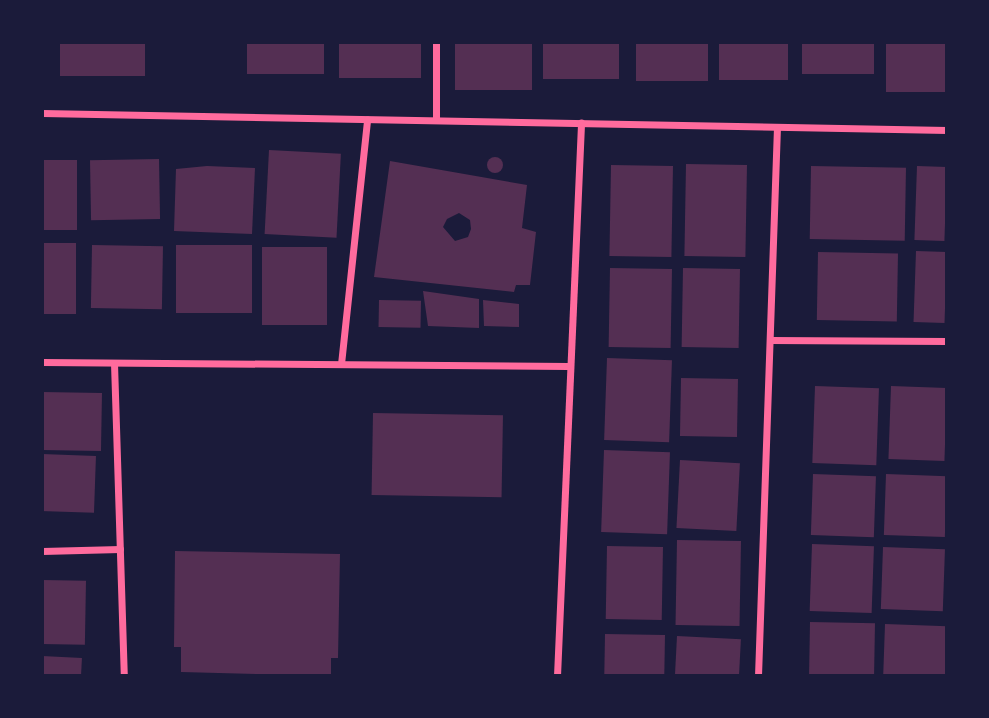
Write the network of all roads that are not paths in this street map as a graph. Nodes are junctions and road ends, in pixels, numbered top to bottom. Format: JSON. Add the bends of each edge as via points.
{"nodes":[{"id":1,"x":436,"y":42,"type":"edge"},
{"id":2,"x":42,"y":113,"type":"edge"},
{"id":3,"x":367,"y":119,"type":"junction"},
{"id":4,"x":436,"y":120,"type":"junction"},
{"id":5,"x":581,"y":123,"type":"junction"},
{"id":6,"x":777,"y":127,"type":"junction"},
{"id":7,"x":947,"y":130,"type":"edge"},
{"id":8,"x":770,"y":340,"type":"junction"},
{"id":9,"x":947,"y":341,"type":"edge"},
{"id":10,"x":42,"y":362,"type":"edge"},
{"id":11,"x":114,"y":363,"type":"junction"},
{"id":12,"x":341,"y":364,"type":"junction"},
{"id":13,"x":568,"y":366,"type":"junction"},
{"id":14,"x":120,"y":549,"type":"junction"},
{"id":15,"x":42,"y":551,"type":"edge"},
{"id":16,"x":124,"y":676,"type":"edge"},
{"id":17,"x":557,"y":676,"type":"edge"},
{"id":18,"x":758,"y":676,"type":"edge"}],
"edges":[{"from":1,"to":4,"type":"street"},
{"from":2,"to":3,"type":"street"},
{"from":3,"to":4,"type":"street"},
{"from":3,"to":12,"type":"street"},
{"from":4,"to":5,"type":"street"},
{"from":5,"to":6,"type":"street"},
{"from":5,"to":13,"type":"street"},
{"from":6,"to":7,"type":"street"},
{"from":6,"to":8,"type":"street"},
{"from":8,"to":9,"type":"street"},
{"from":8,"to":18,"type":"street"},
{"from":10,"to":11,"type":"street"},
{"from":11,"to":12,"type":"street"},
{"from":11,"to":14,"type":"street"},
{"from":12,"to":13,"type":"street"},
{"from":13,"to":17,"type":"street"},
{"from":14,"to":15,"type":"street"},
{"from":14,"to":16,"type":"street"}]}
